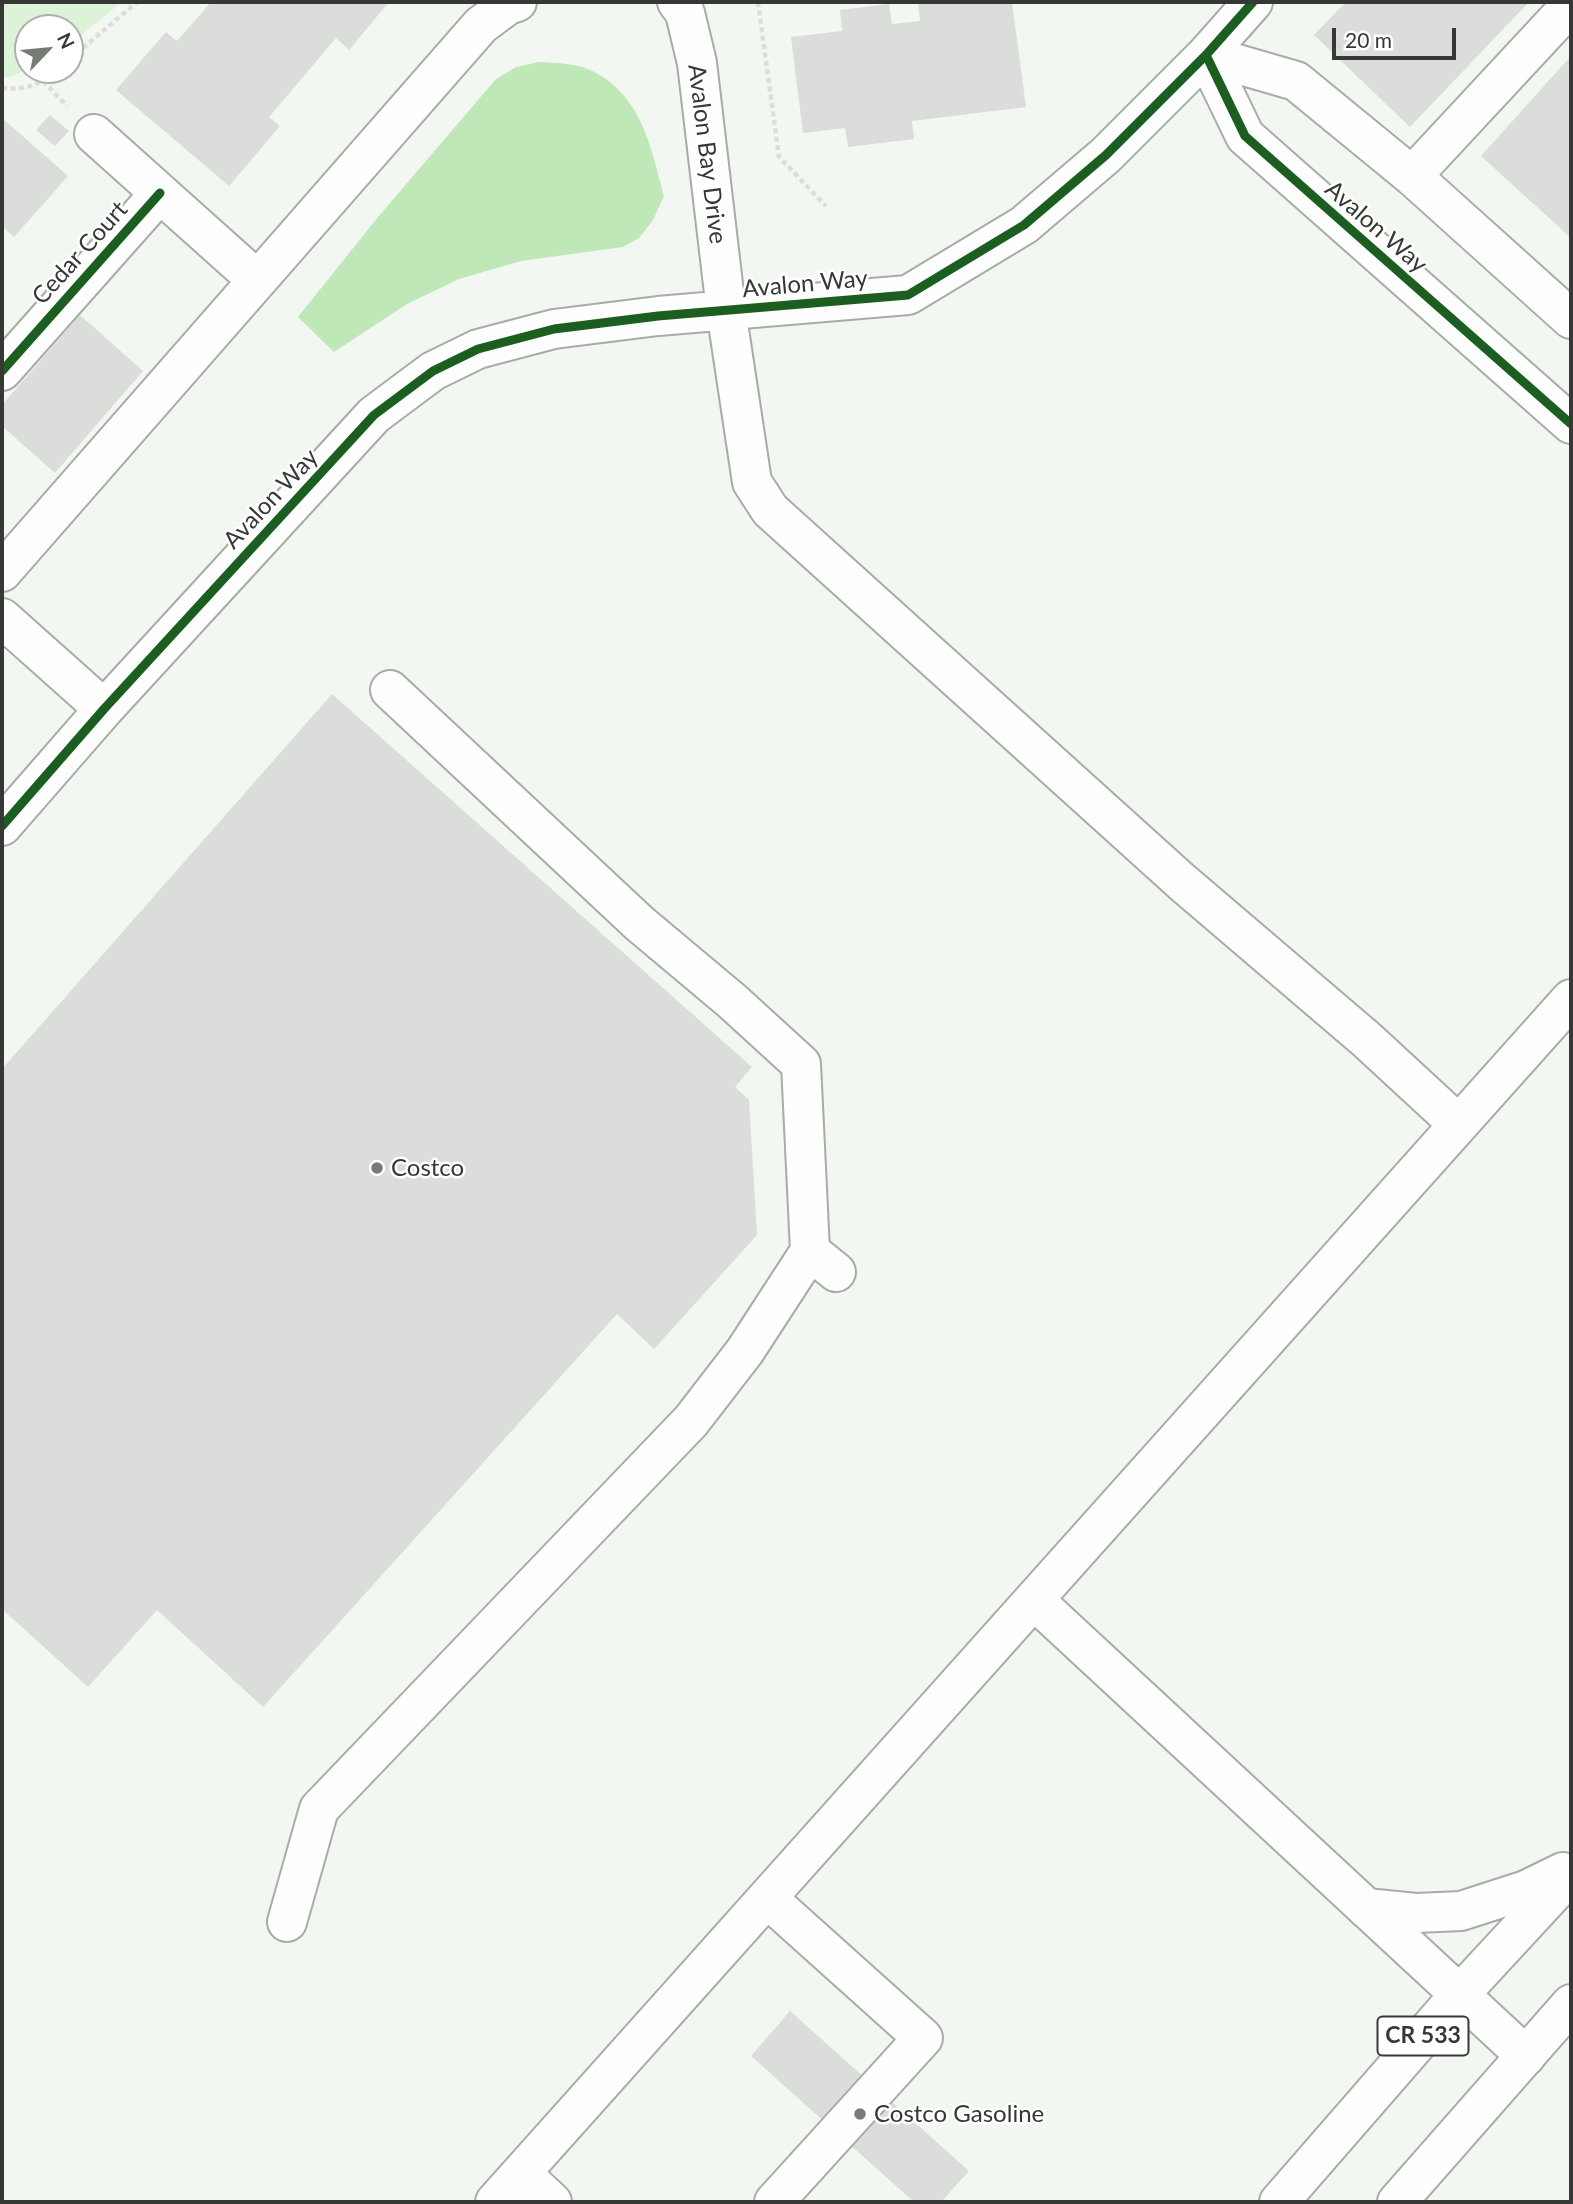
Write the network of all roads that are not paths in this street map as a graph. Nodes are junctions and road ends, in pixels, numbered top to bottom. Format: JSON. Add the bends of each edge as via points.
{"nodes":[{"id":1,"x":677,"y":2,"type":"edge"},
{"id":2,"x":1253,"y":2,"type":"edge"},
{"id":3,"x":510,"y":3,"type":"edge"},
{"id":4,"x":1571,"y":5,"type":"edge"},
{"id":5,"x":1206,"y":55,"type":"junction"},
{"id":6,"x":94,"y":134,"type":"dead end"},
{"id":7,"x":1412,"y":176,"type":"junction"},
{"id":8,"x":160,"y":193,"type":"junction"},
{"id":9,"x":257,"y":280,"type":"junction"},
{"id":10,"x":726,"y":310,"type":"junction"},
{"id":11,"x":1571,"y":319,"type":"edge"},
{"id":12,"x":2,"y":371,"type":"edge"},
{"id":13,"x":1571,"y":424,"type":"edge"},
{"id":14,"x":2,"y":572,"type":"edge"},
{"id":15,"x":2,"y":618,"type":"edge"},
{"id":16,"x":390,"y":690,"type":"dead end"},
{"id":17,"x":104,"y":709,"type":"junction"},
{"id":18,"x":2,"y":826,"type":"edge"},
{"id":19,"x":1571,"y":999,"type":"edge"},
{"id":20,"x":1458,"y":1124,"type":"junction"},
{"id":21,"x":1034,"y":1600,"type":"junction"},
{"id":22,"x":1571,"y":1867,"type":"edge"},
{"id":23,"x":1571,"y":1874,"type":"edge"},
{"id":24,"x":767,"y":1898,"type":"junction"},
{"id":25,"x":1366,"y":1908,"type":"junction"},
{"id":26,"x":287,"y":1922,"type":"dead end"},
{"id":27,"x":1460,"y":1994,"type":"junction"},
{"id":28,"x":1571,"y":2004,"type":"edge"},
{"id":29,"x":1526,"y":2056,"type":"junction"},
{"id":30,"x":522,"y":2173,"type":"junction"},
{"id":31,"x":495,"y":2202,"type":"edge"},
{"id":32,"x":552,"y":2202,"type":"edge"},
{"id":33,"x":774,"y":2202,"type":"edge"},
{"id":34,"x":1279,"y":2202,"type":"edge"},
{"id":35,"x":1397,"y":2202,"type":"edge"}],
"edges":[{"from":1,"to":10,"type":"street","name":"Avalon Bay Drive","via":[[685,13],[697,63]]},
{"from":2,"to":5,"type":"street"},
{"from":3,"to":9,"type":"street","via":[[481,25]]},
{"from":4,"to":7,"type":"street"},
{"from":5,"to":7,"type":"street","via":[[1296,80]]},
{"from":5,"to":10,"type":"street","name":"Avalon Way","via":[[1106,155],[1024,225],[908,295]]},
{"from":5,"to":13,"type":"street","name":"Avalon Way","via":[[1245,136]]},
{"from":6,"to":8,"type":"street"},
{"from":7,"to":11,"type":"street"},
{"from":8,"to":9,"type":"street"},
{"from":8,"to":12,"type":"street","name":"Cedar Court"},
{"from":9,"to":14,"type":"street"},
{"from":10,"to":17,"type":"street","name":"Avalon Way","via":[[554,329],[478,349],[433,371],[374,415]]},
{"from":10,"to":20,"type":"street","name":"Avalon Bay Drive","via":[[752,482],[770,510]]},
{"from":15,"to":17,"type":"street"},
{"from":16,"to":26,"type":"street","via":[[639,923],[801,1064],[823,1262],[691,1421],[319,1809]]},
{"from":17,"to":18,"type":"street","name":"Avalon Way"},
{"from":19,"to":20,"type":"street"},
{"from":20,"to":21,"type":"street"},
{"from":21,"to":24,"type":"street"},
{"from":21,"to":25,"type":"street"},
{"from":22,"to":25,"type":"street","via":[[1526,1890],[1461,1911]]},
{"from":23,"to":27,"type":"street","number":"CR 533"},
{"from":24,"to":30,"type":"street"},
{"from":24,"to":33,"type":"street","via":[[923,2038]]},
{"from":25,"to":27,"type":"street"},
{"from":27,"to":29,"type":"street"},
{"from":27,"to":34,"type":"street","number":"CR 533"},
{"from":28,"to":29,"type":"street"},
{"from":29,"to":35,"type":"street"},
{"from":30,"to":31,"type":"street"},
{"from":30,"to":32,"type":"street"}]}
